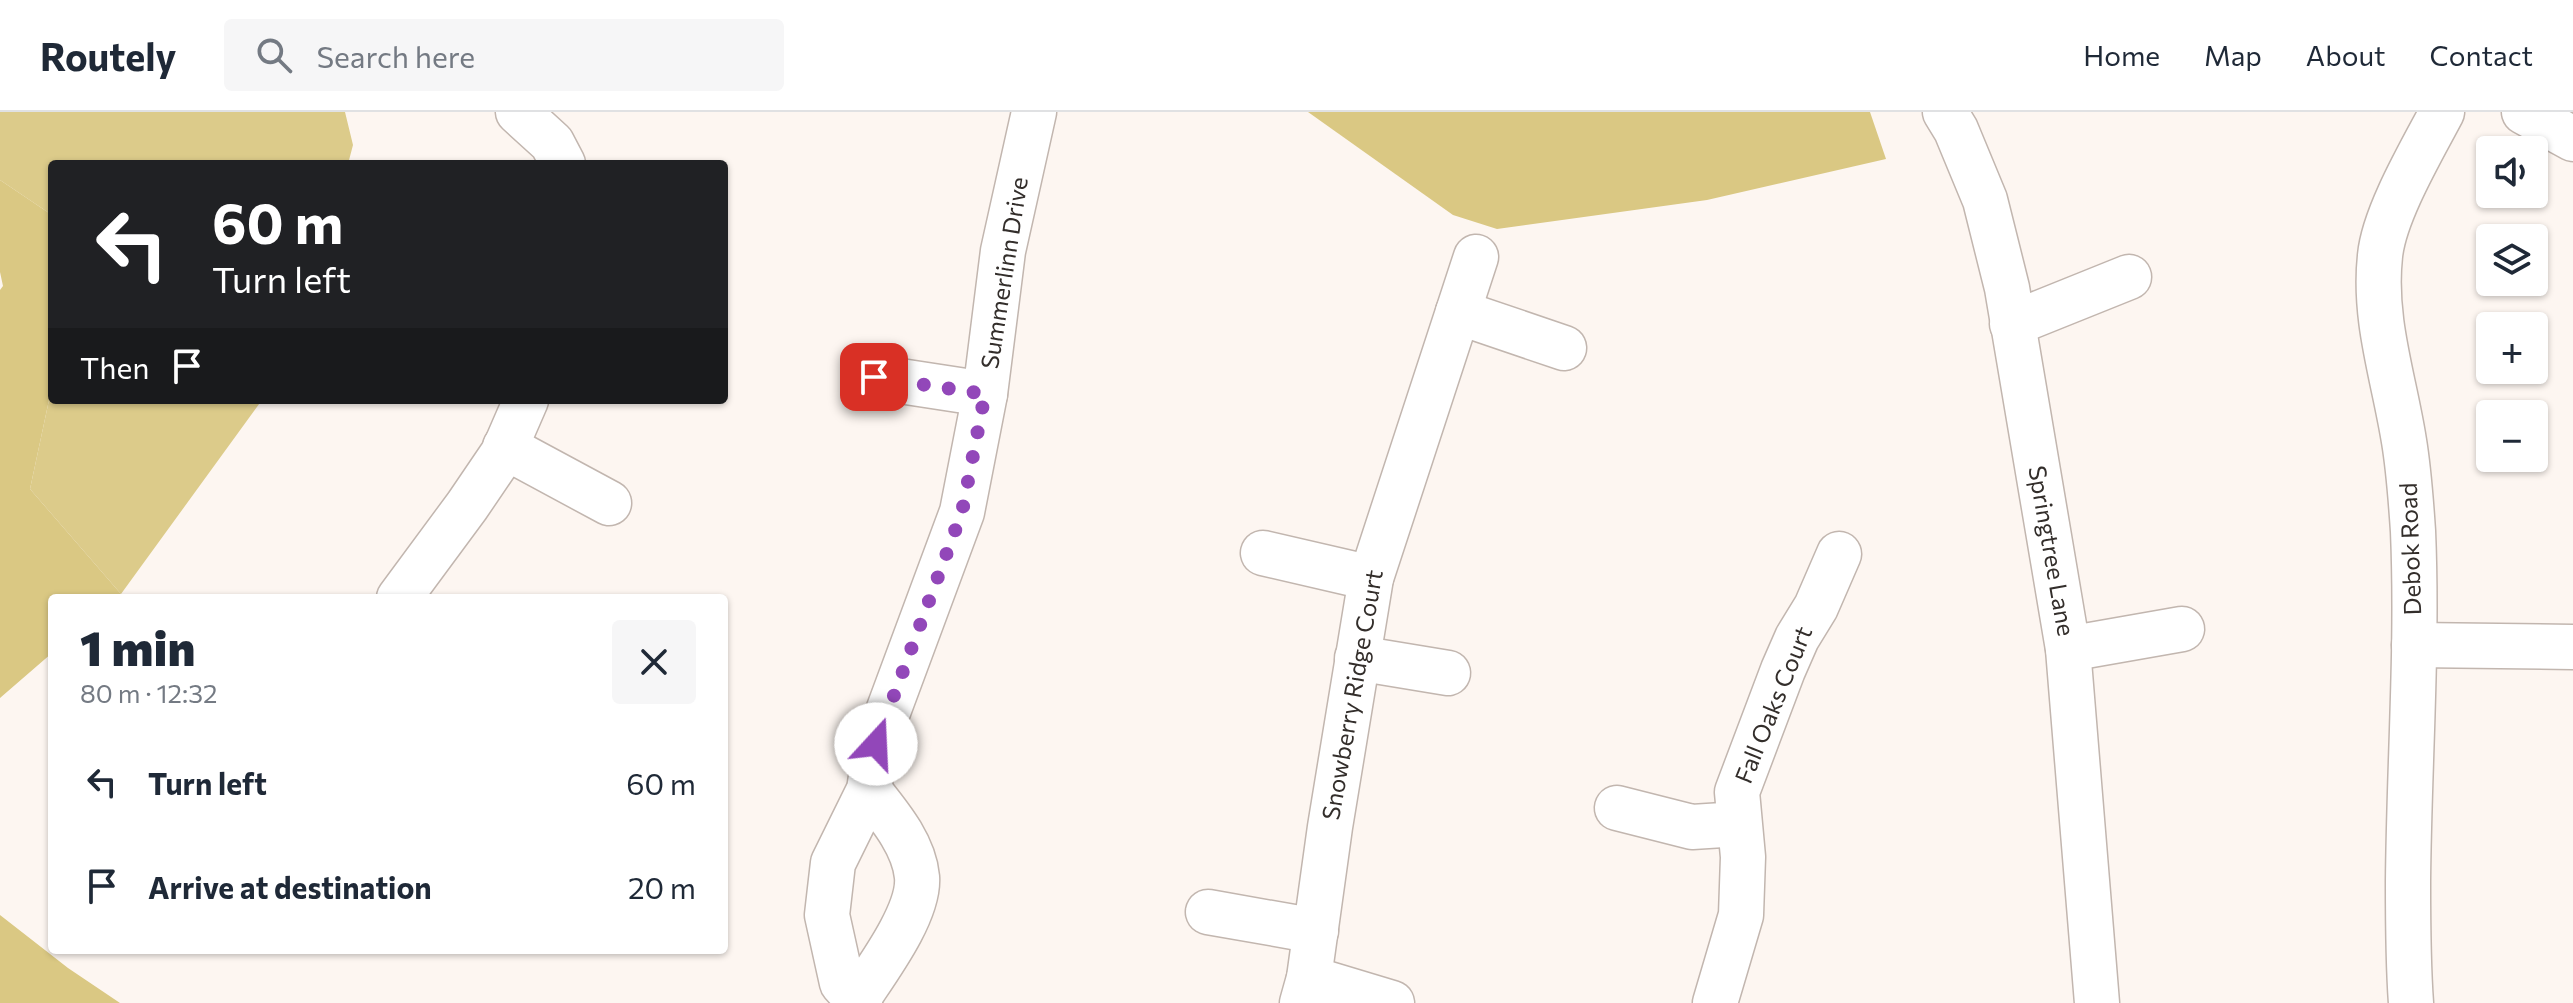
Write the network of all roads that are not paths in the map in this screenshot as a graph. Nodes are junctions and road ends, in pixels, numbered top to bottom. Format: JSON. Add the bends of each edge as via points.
{"nodes":[{"id":1,"x":518,"y":112,"type":"edge"},
{"id":2,"x":1034,"y":112,"type":"edge"},
{"id":3,"x":1945,"y":112,"type":"edge"},
{"id":4,"x":2442,"y":112,"type":"edge"},
{"id":5,"x":2524,"y":112,"type":"edge"},
{"id":6,"x":2573,"y":139,"type":"edge"},
{"id":7,"x":561,"y":160,"type":"edge"},
{"id":8,"x":1476,"y":257,"type":"dead end"},
{"id":9,"x":2129,"y":277,"type":"dead end"},
{"id":10,"x":1458,"y":312,"type":"junction"},
{"id":11,"x":2012,"y":324,"type":"junction"},
{"id":12,"x":1564,"y":348,"type":"dead end"},
{"id":13,"x":874,"y":377,"type":"dead end"},
{"id":14,"x":985,"y":394,"type":"junction"},
{"id":15,"x":524,"y":404,"type":"edge"},
{"id":16,"x":505,"y":447,"type":"junction"},
{"id":17,"x":609,"y":503,"type":"dead end"},
{"id":18,"x":1263,"y":553,"type":"dead end"},
{"id":19,"x":1839,"y":554,"type":"dead end"},
{"id":20,"x":1371,"y":578,"type":"junction"},
{"id":21,"x":402,"y":594,"type":"edge"},
{"id":22,"x":2182,"y":629,"type":"dead end"},
{"id":23,"x":2414,"y":645,"type":"junction"},
{"id":24,"x":2573,"y":647,"type":"edge"},
{"id":25,"x":2068,"y":649,"type":"junction"},
{"id":26,"x":1357,"y":658,"type":"junction"},
{"id":27,"x":1448,"y":673,"type":"dead end"},
{"id":28,"x":869,"y":790,"type":"junction"},
{"id":29,"x":1617,"y":808,"type":"dead end"},
{"id":30,"x":1739,"y":824,"type":"junction"},
{"id":31,"x":1208,"y":912,"type":"dead end"},
{"id":32,"x":1316,"y":931,"type":"junction"},
{"id":33,"x":1306,"y":990,"type":"edge"},
{"id":34,"x":844,"y":997,"type":"edge"},
{"id":35,"x":1392,"y":1003,"type":"edge"},
{"id":36,"x":1715,"y":1003,"type":"edge"},
{"id":37,"x":2097,"y":1003,"type":"edge"},
{"id":38,"x":2411,"y":1003,"type":"edge"}],
"edges":[{"from":1,"to":7,"type":"street","via":[[552,143]]},
{"from":2,"to":14,"type":"street","name":"Summerlinn Drive","via":[[1003,251]]},
{"from":3,"to":11,"type":"street","name":"Springtree Lane","via":[[1985,200]]},
{"from":4,"to":23,"type":"street","name":"Debok Road","via":[[2394,210],[2380,252],[2377,289],[2409,483]]},
{"from":5,"to":6,"type":"street"},
{"from":8,"to":10,"type":"street","name":"Snowberry Ridge Court"},
{"from":9,"to":11,"type":"street"},
{"from":10,"to":12,"type":"street"},
{"from":10,"to":20,"type":"street","name":"Snowberry Ridge Court"},
{"from":11,"to":25,"type":"street","name":"Springtree Lane"},
{"from":13,"to":14,"type":"street"},
{"from":14,"to":28,"type":"street","name":"Summerlinn Drive","via":[[962,512],[876,744]]},
{"from":15,"to":16,"type":"street"},
{"from":16,"to":17,"type":"street"},
{"from":16,"to":21,"type":"street"},
{"from":18,"to":20,"type":"street"},
{"from":19,"to":30,"type":"street","name":"Fall Oaks Court","via":[[1762,723],[1737,792]]},
{"from":20,"to":26,"type":"street","name":"Snowberry Ridge Court"},
{"from":22,"to":25,"type":"street"},
{"from":23,"to":24,"type":"street"},
{"from":23,"to":38,"type":"street","name":"Debok Road","via":[[2408,844]]},
{"from":25,"to":37,"type":"street","name":"Springtree Lane"},
{"from":26,"to":27,"type":"street"},
{"from":26,"to":32,"type":"street","name":"Snowberry Ridge Court"},
{"from":28,"to":34,"type":"street","name":"Summerlinn Drive","via":[[833,863],[827,915]]},
{"from":28,"to":34,"type":"street","via":[[907,845],[917,878],[911,912]]},
{"from":29,"to":30,"type":"street","via":[[1692,827]]},
{"from":30,"to":36,"type":"street","name":"Fall Oaks Court","via":[[1741,915]]},
{"from":31,"to":32,"type":"street"},
{"from":32,"to":33,"type":"street","name":"Snowberry Ridge Court"},
{"from":33,"to":35,"type":"street"}]}
